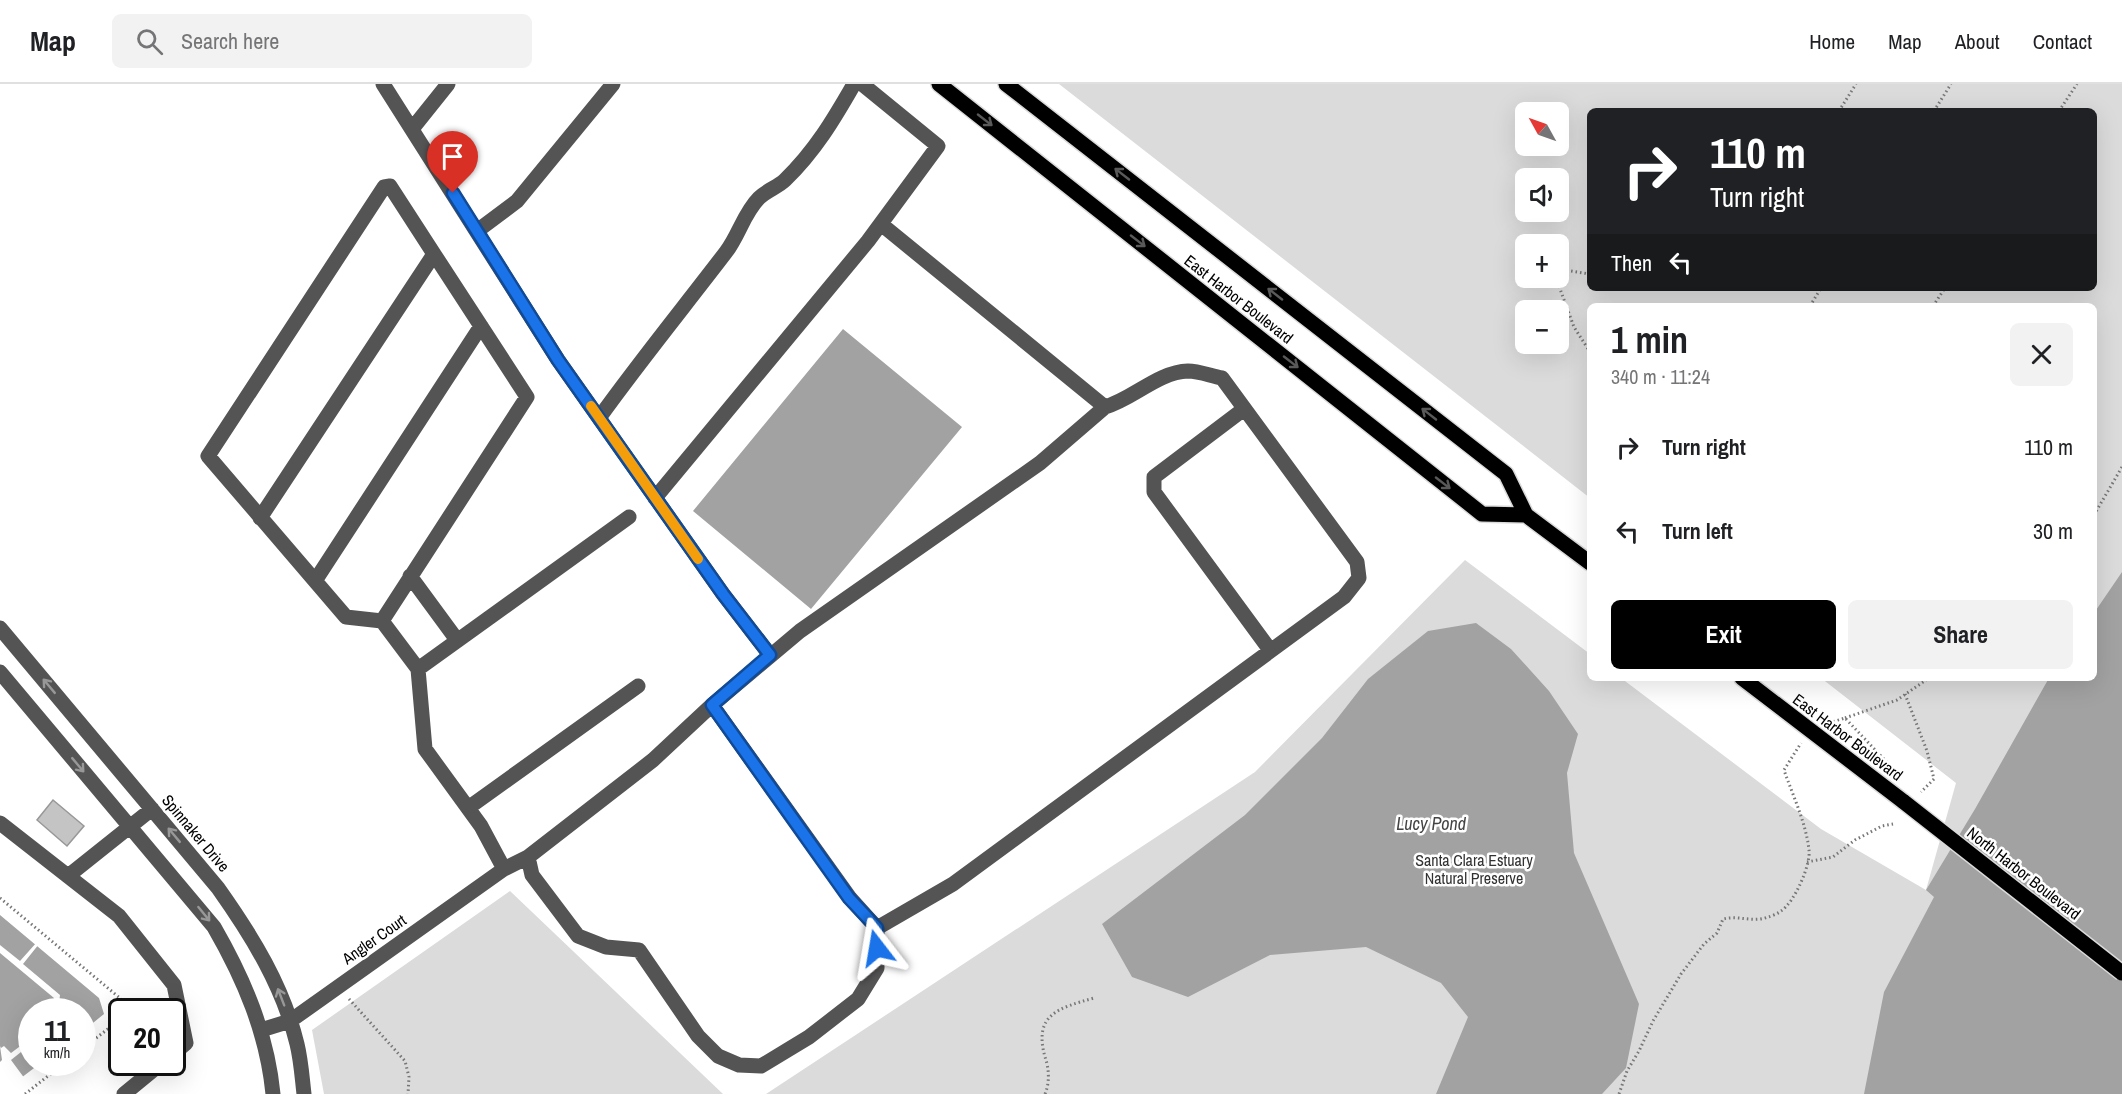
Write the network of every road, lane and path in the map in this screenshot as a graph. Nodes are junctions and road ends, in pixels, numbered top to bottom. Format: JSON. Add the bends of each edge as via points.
{"nodes":[{"id":1,"x":383,"y":84,"type":"edge"},
{"id":2,"x":448,"y":84,"type":"edge"},
{"id":3,"x":613,"y":84,"type":"edge"},
{"id":4,"x":854,"y":84,"type":"edge"},
{"id":5,"x":862,"y":84,"type":"edge"},
{"id":6,"x":939,"y":84,"type":"edge"},
{"id":7,"x":1006,"y":84,"type":"edge"},
{"id":8,"x":1856,"y":84,"type":"edge"},
{"id":9,"x":1951,"y":84,"type":"edge"},
{"id":10,"x":2077,"y":84,"type":"edge"},
{"id":11,"x":1841,"y":108,"type":"edge"},
{"id":12,"x":1936,"y":108,"type":"edge"},
{"id":13,"x":2061,"y":108,"type":"edge"},
{"id":14,"x":412,"y":129,"type":"junction"},
{"id":15,"x":881,"y":224,"type":"junction"},
{"id":16,"x":477,"y":231,"type":"junction"},
{"id":17,"x":434,"y":254,"type":"junction"},
{"id":18,"x":1569,"y":271,"type":"edge"},
{"id":19,"x":1587,"y":274,"type":"edge"},
{"id":20,"x":1560,"y":288,"type":"edge"},
{"id":21,"x":480,"y":326,"type":"junction"},
{"id":22,"x":1587,"y":347,"type":"edge"},
{"id":23,"x":1105,"y":407,"type":"junction"},
{"id":24,"x":1244,"y":408,"type":"junction"},
{"id":25,"x":598,"y":418,"type":"junction"},
{"id":26,"x":2122,"y":467,"type":"edge"},
{"id":27,"x":655,"y":498,"type":"junction"},
{"id":28,"x":2097,"y":510,"type":"edge"},
{"id":29,"x":1526,"y":515,"type":"junction"},
{"id":30,"x":629,"y":517,"type":"dead end"},
{"id":31,"x":260,"y":518,"type":"junction"},
{"id":32,"x":1587,"y":561,"type":"edge"},
{"id":33,"x":411,"y":576,"type":"junction"},
{"id":34,"x":315,"y":581,"type":"junction"},
{"id":35,"x":381,"y":621,"type":"junction"},
{"id":36,"x":0,"y":628,"type":"edge"},
{"id":37,"x":457,"y":640,"type":"junction"},
{"id":38,"x":1270,"y":650,"type":"junction"},
{"id":39,"x":770,"y":655,"type":"junction"},
{"id":40,"x":418,"y":669,"type":"junction"},
{"id":41,"x":0,"y":672,"type":"edge"},
{"id":42,"x":1746,"y":681,"type":"edge"},
{"id":43,"x":1924,"y":681,"type":"edge"},
{"id":44,"x":638,"y":686,"type":"dead end"},
{"id":45,"x":1905,"y":694,"type":"junction"},
{"id":46,"x":712,"y":705,"type":"junction"},
{"id":47,"x":1845,"y":718,"type":"junction"},
{"id":48,"x":1810,"y":729,"type":"junction"},
{"id":49,"x":1900,"y":777,"type":"dead end"},
{"id":50,"x":1921,"y":792,"type":"dead end"},
{"id":51,"x":1904,"y":802,"type":"joint"},
{"id":52,"x":468,"y":808,"type":"junction"},
{"id":53,"x":152,"y":809,"type":"junction"},
{"id":54,"x":0,"y":823,"type":"edge"},
{"id":55,"x":1893,"y":824,"type":"dead end"},
{"id":56,"x":131,"y":827,"type":"junction"},
{"id":57,"x":528,"y":857,"type":"junction"},
{"id":58,"x":1807,"y":862,"type":"junction"},
{"id":59,"x":504,"y":869,"type":"junction"},
{"id":60,"x":68,"y":876,"type":"junction"},
{"id":61,"x":0,"y":898,"type":"edge"},
{"id":62,"x":877,"y":928,"type":"junction"},
{"id":63,"x":2122,"y":973,"type":"edge"},
{"id":64,"x":338,"y":987,"type":"junction"},
{"id":65,"x":120,"y":998,"type":"edge"},
{"id":66,"x":177,"y":998,"type":"edge"},
{"id":67,"x":1094,"y":998,"type":"dead end"},
{"id":68,"x":290,"y":1021,"type":"junction"},
{"id":69,"x":108,"y":1029,"type":"edge"},
{"id":70,"x":261,"y":1030,"type":"junction"},
{"id":71,"x":96,"y":1038,"type":"edge"},
{"id":72,"x":48,"y":1076,"type":"edge"},
{"id":73,"x":146,"y":1076,"type":"edge"},
{"id":74,"x":25,"y":1094,"type":"edge"},
{"id":75,"x":124,"y":1094,"type":"edge"},
{"id":76,"x":273,"y":1094,"type":"edge"},
{"id":77,"x":304,"y":1094,"type":"edge"},
{"id":78,"x":408,"y":1094,"type":"edge"},
{"id":79,"x":1045,"y":1094,"type":"edge"},
{"id":80,"x":1619,"y":1094,"type":"edge"}],
"edges":[{"from":1,"to":14,"type":"street"},
{"from":2,"to":14,"type":"street"},
{"from":3,"to":16,"type":"street","via":[[517,201]]},
{"from":4,"to":25,"type":"street","via":[[807,158],[783,182],[760,197],[728,249]]},
{"from":5,"to":15,"type":"street","via":[[938,146]]},
{"from":6,"to":29,"type":"main road","name":"East Harbor Boulevard","one_way":true,"via":[[1482,514]]},
{"from":29,"to":7,"type":"main road","name":"East Harbor Boulevard","one_way":true,"via":[[1506,474]]},
{"from":8,"to":11,"type":"path"},
{"from":9,"to":12,"type":"path"},
{"from":10,"to":13,"type":"path"},
{"from":14,"to":16,"type":"street"},
{"from":15,"to":23,"type":"street"},
{"from":15,"to":27,"type":"street"},
{"from":16,"to":25,"type":"street"},
{"from":17,"to":21,"type":"street"},
{"from":17,"to":31,"type":"street"},
{"from":17,"to":31,"type":"street","via":[[390,186],[384,187],[208,456]]},
{"from":18,"to":19,"type":"path"},
{"from":20,"to":22,"type":"path","via":[[1574,327]]},
{"from":21,"to":33,"type":"street","via":[[527,397]]},
{"from":21,"to":34,"type":"street"},
{"from":23,"to":24,"type":"street","name":"Angler Court","via":[[1166,377],[1188,371],[1221,378]]},
{"from":23,"to":39,"type":"street","name":"Angler Court","via":[[1040,463]]},
{"from":24,"to":38,"type":"street","name":"Angler Court","via":[[1357,562],[1359,578],[1344,597]]},
{"from":24,"to":38,"type":"street","via":[[1154,477],[1154,492]]},
{"from":25,"to":27,"type":"street"},
{"from":26,"to":28,"type":"path"},
{"from":27,"to":39,"type":"street"},
{"from":29,"to":32,"type":"main road","name":"East Harbor Boulevard"},
{"from":30,"to":37,"type":"street"},
{"from":31,"to":34,"type":"street"},
{"from":33,"to":35,"type":"street"},
{"from":33,"to":37,"type":"street"},
{"from":34,"to":35,"type":"street","via":[[346,617]]},
{"from":35,"to":40,"type":"street"},
{"from":53,"to":36,"type":"street","name":"Spinnaker Drive","one_way":true},
{"from":37,"to":40,"type":"street"},
{"from":38,"to":62,"type":"street","name":"Angler Court","via":[[953,884]]},
{"from":39,"to":46,"type":"street","name":"Angler Court"},
{"from":40,"to":52,"type":"street","via":[[426,749]]},
{"from":41,"to":56,"type":"street","one_way":true},
{"from":42,"to":48,"type":"main road","name":"East Harbor Boulevard"},
{"from":43,"to":45,"type":"path"},
{"from":44,"to":52,"type":"street"},
{"from":45,"to":47,"type":"path"},
{"from":45,"to":50,"type":"path","via":[[1934,779]]},
{"from":46,"to":57,"type":"street","name":"Angler Court","via":[[653,760]]},
{"from":46,"to":62,"type":"street","via":[[849,898]]},
{"from":47,"to":48,"type":"path"},
{"from":47,"to":49,"type":"path"},
{"from":48,"to":51,"type":"main road","name":"East Harbor Boulevard"},
{"from":48,"to":58,"type":"path","via":[[1784,770],[1805,831],[1810,852]]},
{"from":51,"to":63,"type":"main road","name":"North Harbor Boulevard","bridge":true},
{"from":52,"to":59,"type":"street"},
{"from":53,"to":56,"type":"street"},
{"from":68,"to":53,"type":"street","name":"Spinnaker Drive","one_way":true,"via":[[278,987],[237,914]]},
{"from":54,"to":60,"type":"street"},
{"from":55,"to":58,"type":"path","via":[[1855,840],[1833,857]]},
{"from":56,"to":60,"type":"street"},
{"from":56,"to":70,"type":"street","one_way":true,"via":[[214,927],[237,967]]},
{"from":57,"to":59,"type":"street","name":"Angler Court"},
{"from":57,"to":62,"type":"street","via":[[532,874],[578,936],[606,947],[639,950],[698,1036],[718,1056],[739,1065],[761,1066],[858,999],[877,968]]},
{"from":58,"to":80,"type":"path","via":[[1800,886],[1783,910],[1754,921],[1732,917],[1723,920],[1717,933],[1681,974],[1627,1071]]},
{"from":59,"to":64,"type":"street","name":"Angler Court"},
{"from":60,"to":66,"type":"street","via":[[119,916],[174,985]]},
{"from":61,"to":65,"type":"path"},
{"from":64,"to":68,"type":"street","name":"Angler Court"},
{"from":64,"to":78,"type":"path","via":[[405,1061],[410,1077]]},
{"from":67,"to":79,"type":"path","via":[[1049,1016],[1042,1028],[1049,1067]]},
{"from":68,"to":70,"type":"street","name":"Angler Court"},
{"from":68,"to":77,"type":"street","name":"Spinnaker Drive"},
{"from":69,"to":71,"type":"path"},
{"from":70,"to":76,"type":"street"},
{"from":72,"to":74,"type":"path"},
{"from":73,"to":75,"type":"street"}]}
